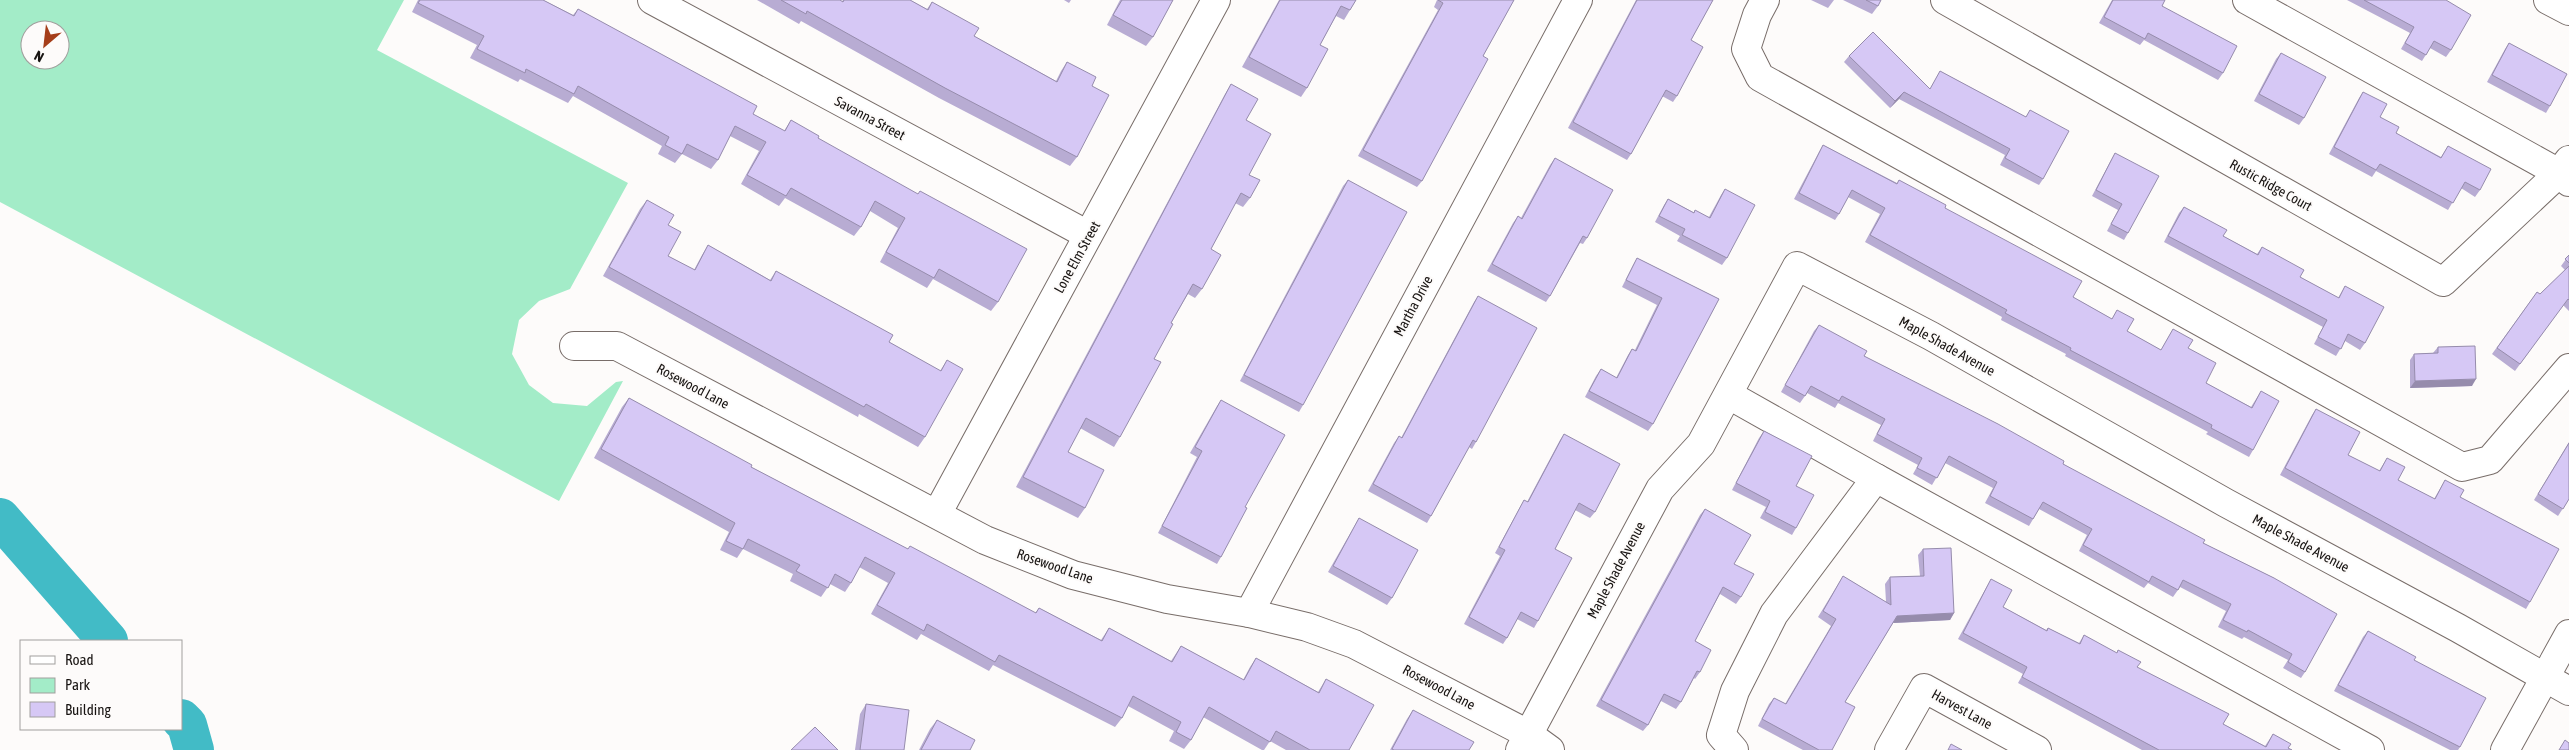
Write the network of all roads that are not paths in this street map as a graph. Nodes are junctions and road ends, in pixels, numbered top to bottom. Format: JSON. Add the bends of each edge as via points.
{"nodes":[{"id":1,"x":652,"y":0,"type":"edge"},
{"id":2,"x":1216,"y":0,"type":"edge"},
{"id":3,"x":1578,"y":0,"type":"edge"},
{"id":4,"x":1764,"y":0,"type":"edge"},
{"id":5,"x":2247,"y":0,"type":"edge"},
{"id":6,"x":2548,"y":0,"type":"edge"},
{"id":7,"x":1945,"y":1,"type":"edge"},
{"id":8,"x":2569,"y":12,"type":"edge"},
{"id":9,"x":2566,"y":171,"type":"edge"},
{"id":10,"x":1088,"y":235,"type":"junction"},
{"id":11,"x":574,"y":346,"type":"dead end"},
{"id":12,"x":2569,"y":368,"type":"edge"},
{"id":13,"x":1729,"y":395,"type":"junction"},
{"id":14,"x":1876,"y":478,"type":"junction"},
{"id":15,"x":937,"y":514,"type":"junction"},
{"id":16,"x":1249,"y":613,"type":"junction"},
{"id":17,"x":2569,"y":634,"type":"edge"},
{"id":18,"x":2545,"y":678,"type":"junction"},
{"id":19,"x":2569,"y":691,"type":"edge"},
{"id":20,"x":1524,"y":742,"type":"edge"},
{"id":21,"x":1550,"y":750,"type":"edge"},
{"id":22,"x":1734,"y":750,"type":"edge"},
{"id":23,"x":1889,"y":750,"type":"edge"},
{"id":24,"x":2037,"y":750,"type":"edge"},
{"id":25,"x":2370,"y":750,"type":"edge"},
{"id":26,"x":2505,"y":750,"type":"edge"}],
"edges":[{"from":1,"to":10,"type":"street","name":"Savanna Street"},
{"from":2,"to":10,"type":"street","name":"Lone Elm Street"},
{"from":3,"to":16,"type":"street","name":"Martha Drive"},
{"from":4,"to":12,"type":"street","via":[[1746,49],[1760,77],[2462,467],[2490,460]]},
{"from":5,"to":9,"type":"street"},
{"from":6,"to":8,"type":"street"},
{"from":7,"to":9,"type":"street","name":"Rustic Ridge Court","via":[[2443,282]]},
{"from":10,"to":15,"type":"street","name":"Lone Elm Street"},
{"from":11,"to":15,"type":"street","name":"Rosewood Lane","via":[[617,346]]},
{"from":13,"to":14,"type":"street"},
{"from":13,"to":18,"type":"street","name":"Maple Shade Avenue","via":[[1796,266],[1931,336]]},
{"from":13,"to":20,"type":"street","name":"Maple Shade Avenue","via":[[1701,444],[1660,489]]},
{"from":14,"to":22,"type":"street","via":[[1774,614],[1735,691],[1721,735]]},
{"from":14,"to":25,"type":"street"},
{"from":15,"to":16,"type":"street","name":"Rosewood Lane","via":[[985,540],[1073,575],[1167,598]]},
{"from":16,"to":20,"type":"street","name":"Rosewood Lane","via":[[1307,627],[1354,644],[1399,666]]},
{"from":17,"to":18,"type":"street"},
{"from":18,"to":19,"type":"street","name":"Maple Shade Avenue"},
{"from":18,"to":26,"type":"street"},
{"from":20,"to":21,"type":"street","name":"Rosewood Lane"},
{"from":23,"to":24,"type":"street","name":"Harvest Lane","via":[[1924,688]]}]}
